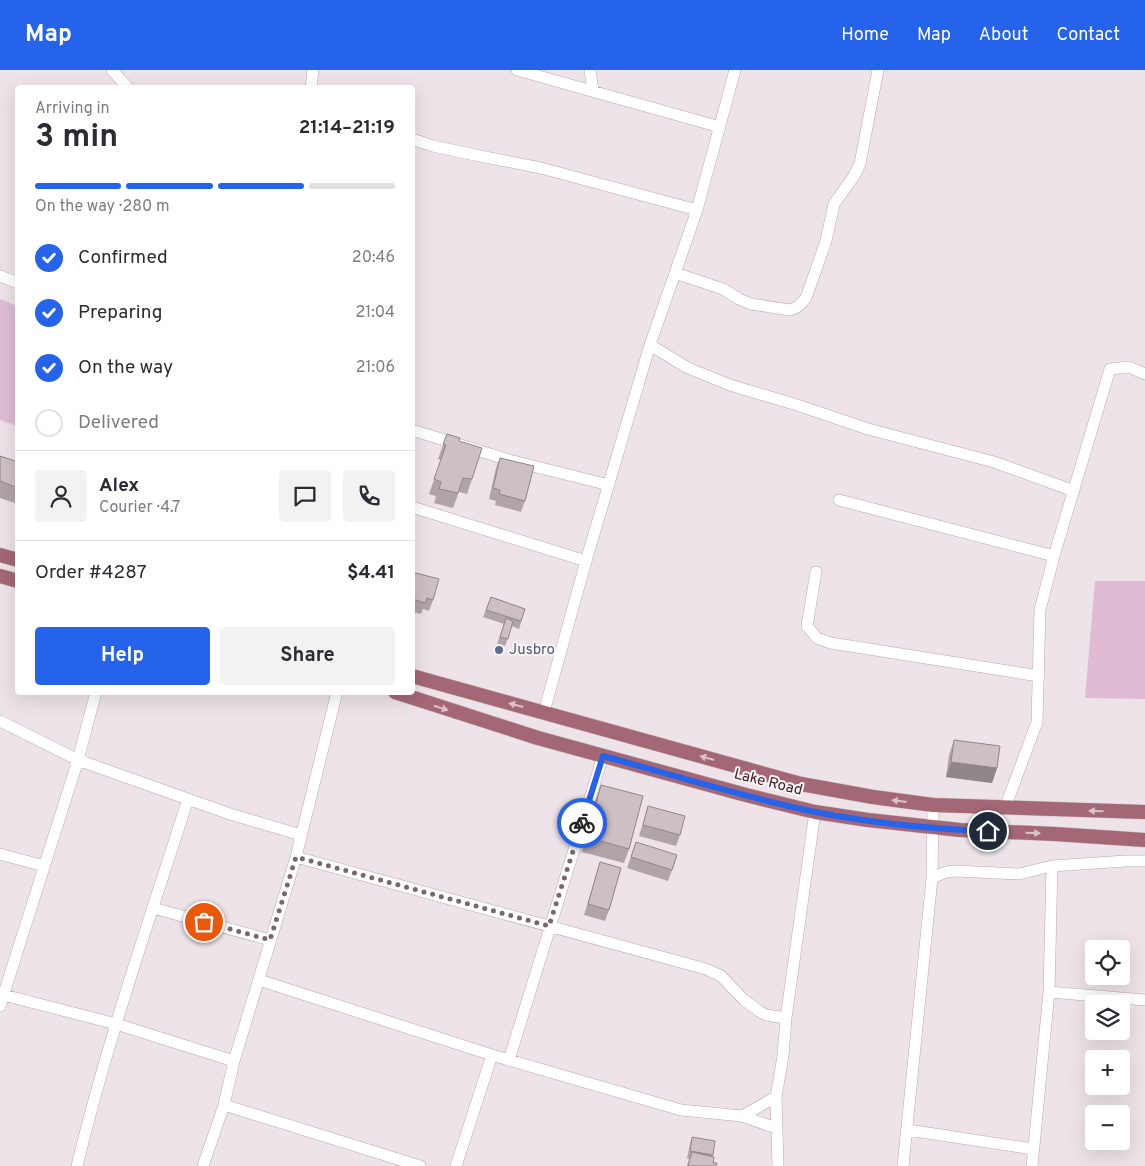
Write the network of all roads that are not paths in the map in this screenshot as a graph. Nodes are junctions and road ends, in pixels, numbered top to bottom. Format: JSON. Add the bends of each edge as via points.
{"nodes":[{"id":1,"x":112,"y":70,"type":"edge"},
{"id":2,"x":313,"y":70,"type":"edge"},
{"id":3,"x":517,"y":70,"type":"edge"},
{"id":4,"x":590,"y":70,"type":"edge"},
{"id":5,"x":735,"y":70,"type":"edge"},
{"id":6,"x":878,"y":70,"type":"edge"},
{"id":7,"x":125,"y":85,"type":"edge"},
{"id":8,"x":311,"y":85,"type":"edge"},
{"id":9,"x":593,"y":91,"type":"junction"},
{"id":10,"x":720,"y":127,"type":"junction"},
{"id":11,"x":415,"y":140,"type":"edge"},
{"id":12,"x":697,"y":210,"type":"junction"},
{"id":13,"x":675,"y":273,"type":"junction"},
{"id":14,"x":0,"y":276,"type":"edge"},
{"id":15,"x":15,"y":281,"type":"edge"},
{"id":16,"x":650,"y":345,"type":"junction"},
{"id":17,"x":1145,"y":374,"type":"edge"},
{"id":18,"x":415,"y":431,"type":"edge"},
{"id":19,"x":609,"y":485,"type":"junction"},
{"id":20,"x":1074,"y":491,"type":"junction"},
{"id":21,"x":839,"y":500,"type":"dead end"},
{"id":22,"x":415,"y":509,"type":"edge"},
{"id":23,"x":0,"y":555,"type":"edge"},
{"id":24,"x":1054,"y":556,"type":"junction"},
{"id":25,"x":15,"y":559,"type":"edge"},
{"id":26,"x":586,"y":562,"type":"junction"},
{"id":27,"x":816,"y":572,"type":"dead end"},
{"id":28,"x":0,"y":576,"type":"edge"},
{"id":29,"x":15,"y":580,"type":"edge"},
{"id":30,"x":1039,"y":676,"type":"junction"},
{"id":31,"x":415,"y":677,"type":"edge"},
{"id":32,"x":95,"y":695,"type":"edge"},
{"id":33,"x":336,"y":695,"type":"edge"},
{"id":34,"x":403,"y":695,"type":"edge"},
{"id":35,"x":544,"y":712,"type":"junction"},
{"id":36,"x":0,"y":721,"type":"edge"},
{"id":37,"x":603,"y":756,"type":"junction"},
{"id":38,"x":78,"y":760,"type":"junction"},
{"id":39,"x":188,"y":799,"type":"junction"},
{"id":40,"x":933,"y":805,"type":"junction"},
{"id":41,"x":1005,"y":808,"type":"junction"},
{"id":42,"x":815,"y":812,"type":"junction"},
{"id":43,"x":1145,"y":812,"type":"edge"},
{"id":44,"x":932,"y":828,"type":"junction"},
{"id":45,"x":301,"y":835,"type":"junction"},
{"id":46,"x":1145,"y":840,"type":"edge"},
{"id":47,"x":0,"y":854,"type":"edge"},
{"id":48,"x":296,"y":857,"type":"junction"},
{"id":49,"x":1145,"y":861,"type":"edge"},
{"id":50,"x":44,"y":866,"type":"junction"},
{"id":51,"x":1052,"y":866,"type":"junction"},
{"id":52,"x":932,"y":878,"type":"junction"},
{"id":53,"x":154,"y":908,"type":"junction"},
{"id":54,"x":549,"y":926,"type":"junction"},
{"id":55,"x":270,"y":940,"type":"junction"},
{"id":56,"x":259,"y":980,"type":"junction"},
{"id":57,"x":1049,"y":992,"type":"junction"},
{"id":58,"x":2,"y":994,"type":"edge"},
{"id":59,"x":1145,"y":1000,"type":"edge"},
{"id":60,"x":0,"y":1006,"type":"edge"},
{"id":61,"x":786,"y":1018,"type":"junction"},
{"id":62,"x":116,"y":1024,"type":"junction"},
{"id":63,"x":492,"y":1055,"type":"junction"},
{"id":64,"x":509,"y":1060,"type":"junction"},
{"id":65,"x":234,"y":1061,"type":"junction"},
{"id":66,"x":776,"y":1097,"type":"junction"},
{"id":67,"x":224,"y":1105,"type":"junction"},
{"id":68,"x":742,"y":1116,"type":"junction"},
{"id":69,"x":776,"y":1128,"type":"junction"},
{"id":70,"x":908,"y":1130,"type":"junction"},
{"id":71,"x":1033,"y":1149,"type":"junction"},
{"id":72,"x":77,"y":1166,"type":"edge"},
{"id":73,"x":203,"y":1166,"type":"edge"},
{"id":74,"x":420,"y":1166,"type":"edge"},
{"id":75,"x":456,"y":1166,"type":"edge"},
{"id":76,"x":778,"y":1166,"type":"edge"},
{"id":77,"x":903,"y":1166,"type":"edge"},
{"id":78,"x":1032,"y":1166,"type":"edge"}],
"edges":[{"from":1,"to":7,"type":"street"},
{"from":2,"to":8,"type":"street"},
{"from":3,"to":9,"type":"street"},
{"from":4,"to":9,"type":"street"},
{"from":5,"to":10,"type":"street"},
{"from":6,"to":13,"type":"street","via":[[860,164],[834,204],[826,241],[802,304],[790,310],[751,304],[723,289]]},
{"from":9,"to":10,"type":"street"},
{"from":10,"to":12,"type":"street"},
{"from":11,"to":12,"type":"street","via":[[542,168]]},
{"from":12,"to":13,"type":"street"},
{"from":13,"to":16,"type":"street"},
{"from":14,"to":15,"type":"street"},
{"from":16,"to":19,"type":"street"},
{"from":16,"to":20,"type":"street","via":[[688,368],[730,384],[868,429],[994,462]]},
{"from":17,"to":20,"type":"street","via":[[1129,367],[1110,368]]},
{"from":18,"to":19,"type":"street","via":[[509,460]]},
{"from":19,"to":26,"type":"street"},
{"from":20,"to":24,"type":"street"},
{"from":21,"to":24,"type":"street"},
{"from":22,"to":26,"type":"street"},
{"from":23,"to":25,"type":"main road"},
{"from":24,"to":30,"type":"street","via":[[1040,610]]},
{"from":26,"to":35,"type":"street"},
{"from":27,"to":30,"type":"street","via":[[807,626],[817,638],[831,643]]},
{"from":28,"to":29,"type":"main road"},
{"from":30,"to":41,"type":"street","via":[[1037,722]]},
{"from":35,"to":31,"type":"main road","name":"Lake Road","one_way":true},
{"from":32,"to":38,"type":"street"},
{"from":33,"to":45,"type":"street"},
{"from":34,"to":37,"type":"main road","name":"Lake Road","one_way":true},
{"from":40,"to":35,"type":"main road","name":"Lake Road","one_way":true,"via":[[801,784]]},
{"from":36,"to":38,"type":"street"},
{"from":37,"to":42,"type":"main road","name":"Lake Road"},
{"from":37,"to":54,"type":"street"},
{"from":38,"to":39,"type":"street"},
{"from":38,"to":50,"type":"street"},
{"from":39,"to":45,"type":"street"},
{"from":39,"to":53,"type":"street"},
{"from":40,"to":41,"type":"main road","name":"Lake Road"},
{"from":40,"to":44,"type":"street"},
{"from":43,"to":41,"type":"main road","name":"Lake Road","one_way":true},
{"from":42,"to":44,"type":"main road","name":"Lake Road"},
{"from":42,"to":61,"type":"street"},
{"from":44,"to":46,"type":"main road","name":"Lake Road","one_way":true},
{"from":44,"to":52,"type":"street"},
{"from":45,"to":48,"type":"street"},
{"from":47,"to":50,"type":"street"},
{"from":48,"to":54,"type":"street"},
{"from":48,"to":55,"type":"street"},
{"from":49,"to":51,"type":"street"},
{"from":50,"to":58,"type":"street"},
{"from":51,"to":52,"type":"street","via":[[1019,874],[956,871]]},
{"from":51,"to":57,"type":"street"},
{"from":52,"to":70,"type":"street"},
{"from":53,"to":55,"type":"street"},
{"from":53,"to":62,"type":"street"},
{"from":54,"to":61,"type":"street","via":[[706,969],[721,976],[759,1011]]},
{"from":54,"to":64,"type":"street"},
{"from":55,"to":56,"type":"street"},
{"from":56,"to":63,"type":"street"},
{"from":56,"to":65,"type":"street"},
{"from":57,"to":59,"type":"street"},
{"from":57,"to":71,"type":"street"},
{"from":58,"to":60,"type":"street"},
{"from":58,"to":62,"type":"street"},
{"from":61,"to":66,"type":"street"},
{"from":62,"to":65,"type":"street"},
{"from":62,"to":72,"type":"street"},
{"from":63,"to":64,"type":"street"},
{"from":63,"to":75,"type":"street"},
{"from":64,"to":68,"type":"street","via":[[681,1110]]},
{"from":65,"to":67,"type":"street"},
{"from":66,"to":68,"type":"street"},
{"from":66,"to":69,"type":"street"},
{"from":67,"to":73,"type":"street"},
{"from":67,"to":74,"type":"street"},
{"from":68,"to":69,"type":"street"},
{"from":69,"to":76,"type":"street"},
{"from":70,"to":71,"type":"street"},
{"from":70,"to":77,"type":"street"},
{"from":71,"to":78,"type":"street"}]}
